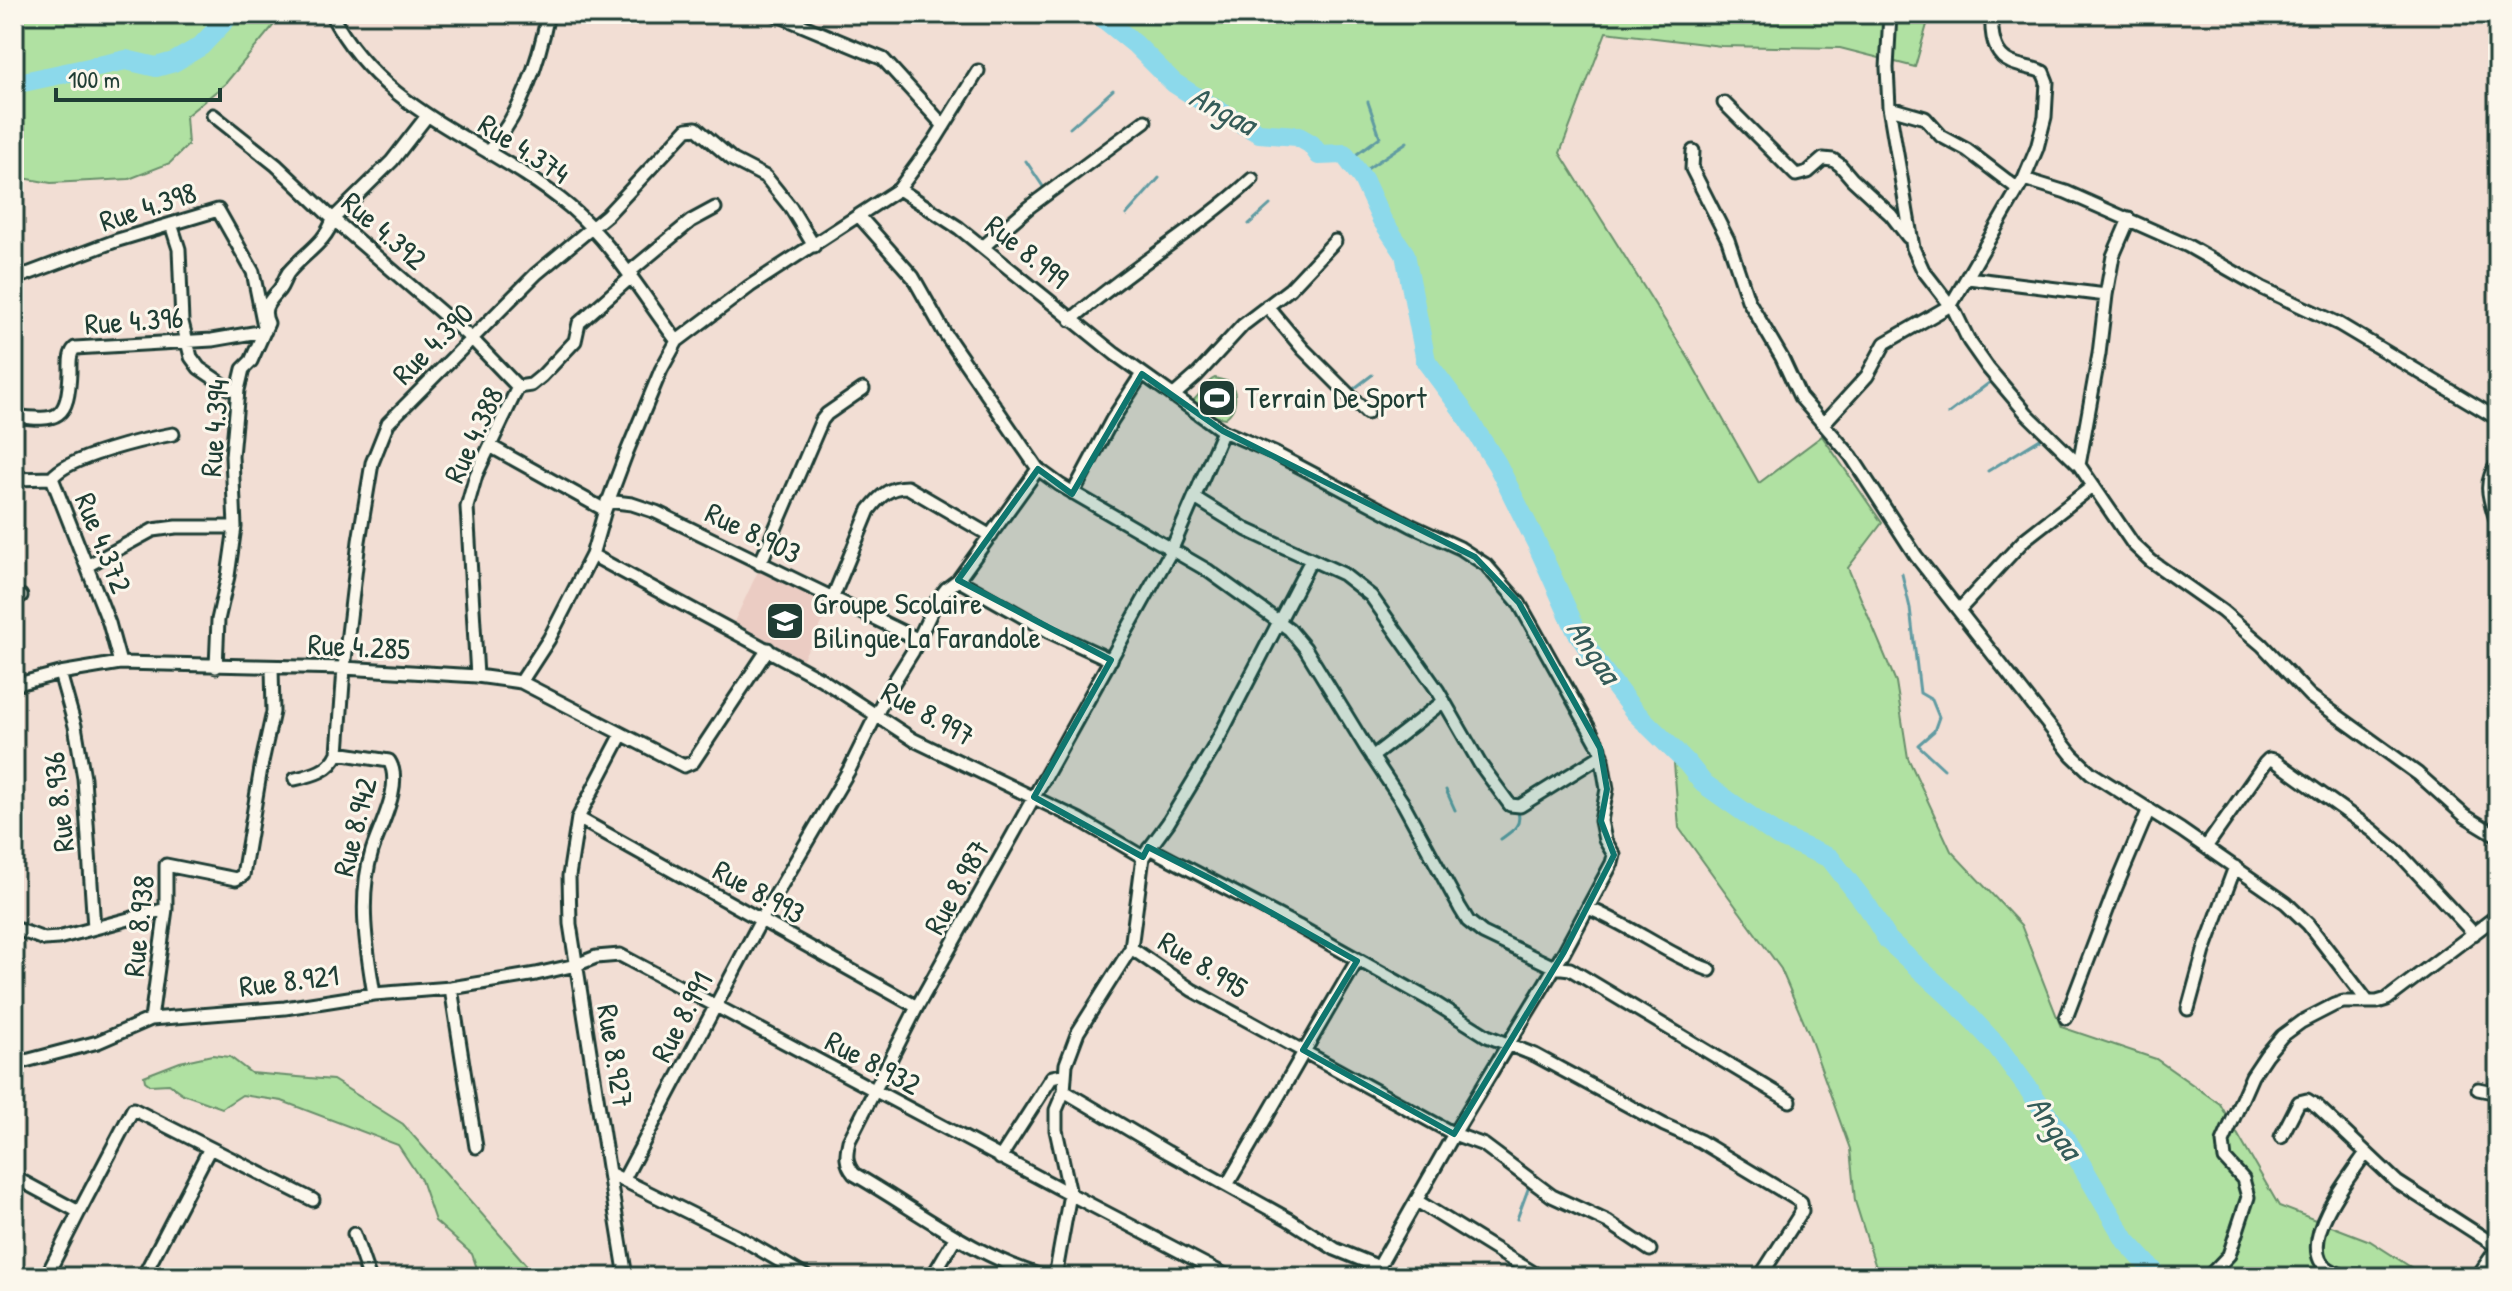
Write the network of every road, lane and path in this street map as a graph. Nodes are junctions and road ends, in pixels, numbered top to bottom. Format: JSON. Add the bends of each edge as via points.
{"nodes":[{"id":1,"x":331,"y":14,"type":"edge"},
{"id":2,"x":548,"y":14,"type":"edge"},
{"id":3,"x":775,"y":14,"type":"edge"},
{"id":4,"x":1890,"y":14,"type":"edge"},
{"id":5,"x":1992,"y":14,"type":"edge"},
{"id":6,"x":978,"y":71,"type":"dead end"},
{"id":7,"x":1724,"y":103,"type":"dead end"},
{"id":8,"x":1890,"y":108,"type":"junction"},
{"id":9,"x":213,"y":115,"type":"dead end"},
{"id":10,"x":427,"y":116,"type":"junction"},
{"id":11,"x":1145,"y":121,"type":"dead end"},
{"id":12,"x":944,"y":126,"type":"junction"},
{"id":13,"x":1693,"y":151,"type":"dead end"},
{"id":14,"x":488,"y":152,"type":"junction"},
{"id":15,"x":1252,"y":179,"type":"dead end"},
{"id":16,"x":2021,"y":184,"type":"junction"},
{"id":17,"x":899,"y":189,"type":"junction"},
{"id":18,"x":715,"y":208,"type":"dead end"},
{"id":19,"x":859,"y":216,"type":"junction"},
{"id":20,"x":333,"y":219,"type":"junction"},
{"id":21,"x":2129,"y":219,"type":"junction"},
{"id":22,"x":171,"y":224,"type":"junction"},
{"id":23,"x":593,"y":229,"type":"junction"},
{"id":24,"x":1335,"y":241,"type":"dead end"},
{"id":25,"x":1911,"y":242,"type":"junction"},
{"id":26,"x":814,"y":246,"type":"junction"},
{"id":27,"x":983,"y":247,"type":"junction"},
{"id":28,"x":630,"y":278,"type":"junction"},
{"id":29,"x":1968,"y":278,"type":"junction"},
{"id":30,"x":14,"y":279,"type":"edge"},
{"id":31,"x":2106,"y":295,"type":"junction"},
{"id":32,"x":1951,"y":305,"type":"junction"},
{"id":33,"x":1267,"y":306,"type":"junction"},
{"id":34,"x":1071,"y":320,"type":"junction"},
{"id":35,"x":265,"y":331,"type":"junction"},
{"id":36,"x":472,"y":339,"type":"junction"},
{"id":37,"x":189,"y":341,"type":"junction"},
{"id":38,"x":677,"y":341,"type":"junction"},
{"id":39,"x":1142,"y":374,"type":"junction"},
{"id":40,"x":518,"y":387,"type":"junction"},
{"id":41,"x":863,"y":389,"type":"dead end"},
{"id":42,"x":238,"y":390,"type":"junction"},
{"id":43,"x":1173,"y":396,"type":"junction"},
{"id":44,"x":1367,"y":413,"type":"dead end"},
{"id":45,"x":14,"y":416,"type":"edge"},
{"id":46,"x":2498,"y":419,"type":"edge"},
{"id":47,"x":1824,"y":423,"type":"junction"},
{"id":48,"x":1223,"y":431,"type":"junction"},
{"id":49,"x":173,"y":434,"type":"dead end"},
{"id":50,"x":490,"y":446,"type":"junction"},
{"id":51,"x":2498,"y":463,"type":"edge"},
{"id":52,"x":2079,"y":465,"type":"junction"},
{"id":53,"x":1038,"y":469,"type":"junction"},
{"id":54,"x":52,"y":478,"type":"junction"},
{"id":55,"x":14,"y":479,"type":"edge"},
{"id":56,"x":2093,"y":486,"type":"junction"},
{"id":57,"x":1073,"y":493,"type":"junction"},
{"id":58,"x":1195,"y":498,"type":"junction"},
{"id":59,"x":606,"y":506,"type":"junction"},
{"id":60,"x":2498,"y":526,"type":"edge"},
{"id":61,"x":235,"y":527,"type":"junction"},
{"id":62,"x":991,"y":536,"type":"junction"},
{"id":63,"x":1171,"y":551,"type":"junction"},
{"id":64,"x":592,"y":555,"type":"junction"},
{"id":65,"x":1311,"y":560,"type":"junction"},
{"id":66,"x":760,"y":564,"type":"junction"},
{"id":67,"x":87,"y":566,"type":"junction"},
{"id":68,"x":958,"y":580,"type":"junction"},
{"id":69,"x":833,"y":597,"type":"junction"},
{"id":70,"x":1959,"y":610,"type":"junction"},
{"id":71,"x":1281,"y":621,"type":"junction"},
{"id":72,"x":919,"y":640,"type":"junction"},
{"id":73,"x":768,"y":649,"type":"junction"},
{"id":74,"x":1111,"y":660,"type":"junction"},
{"id":75,"x":120,"y":663,"type":"junction"},
{"id":76,"x":216,"y":667,"type":"junction"},
{"id":77,"x":272,"y":667,"type":"junction"},
{"id":78,"x":344,"y":668,"type":"junction"},
{"id":79,"x":60,"y":673,"type":"junction"},
{"id":80,"x":477,"y":676,"type":"junction"},
{"id":81,"x":521,"y":682,"type":"junction"},
{"id":82,"x":14,"y":685,"type":"edge"},
{"id":83,"x":1444,"y":701,"type":"junction"},
{"id":84,"x":877,"y":715,"type":"junction"},
{"id":85,"x":622,"y":734,"type":"junction"},
{"id":86,"x":338,"y":753,"type":"junction"},
{"id":87,"x":1602,"y":755,"type":"junction"},
{"id":88,"x":1372,"y":757,"type":"junction"},
{"id":89,"x":295,"y":779,"type":"dead end"},
{"id":90,"x":1034,"y":797,"type":"junction"},
{"id":91,"x":2149,"y":809,"type":"junction"},
{"id":92,"x":578,"y":818,"type":"junction"},
{"id":93,"x":2498,"y":836,"type":"edge"},
{"id":94,"x":2206,"y":847,"type":"junction"},
{"id":95,"x":1146,"y":853,"type":"junction"},
{"id":96,"x":2235,"y":867,"type":"junction"},
{"id":97,"x":1588,"y":908,"type":"junction"},
{"id":98,"x":166,"y":909,"type":"junction"},
{"id":99,"x":2498,"y":915,"type":"edge"},
{"id":100,"x":761,"y":920,"type":"junction"},
{"id":101,"x":14,"y":928,"type":"edge"},
{"id":102,"x":94,"y":928,"type":"junction"},
{"id":103,"x":2474,"y":934,"type":"junction"},
{"id":104,"x":1131,"y":948,"type":"junction"},
{"id":105,"x":1357,"y":961,"type":"junction"},
{"id":106,"x":576,"y":965,"type":"junction"},
{"id":107,"x":1554,"y":967,"type":"junction"},
{"id":108,"x":1710,"y":970,"type":"dead end"},
{"id":109,"x":451,"y":988,"type":"junction"},
{"id":110,"x":374,"y":994,"type":"junction"},
{"id":111,"x":2368,"y":1002,"type":"junction"},
{"id":112,"x":715,"y":1006,"type":"junction"},
{"id":113,"x":917,"y":1007,"type":"junction"},
{"id":114,"x":2188,"y":1009,"type":"dead end"},
{"id":115,"x":2066,"y":1018,"type":"dead end"},
{"id":116,"x":151,"y":1019,"type":"junction"},
{"id":117,"x":1506,"y":1045,"type":"junction"},
{"id":118,"x":1303,"y":1050,"type":"junction"},
{"id":119,"x":14,"y":1064,"type":"edge"},
{"id":120,"x":1065,"y":1074,"type":"junction"},
{"id":121,"x":2478,"y":1089,"type":"dead end"},
{"id":122,"x":1064,"y":1091,"type":"junction"},
{"id":123,"x":874,"y":1092,"type":"junction"},
{"id":124,"x":2498,"y":1093,"type":"edge"},
{"id":125,"x":1790,"y":1101,"type":"dead end"},
{"id":126,"x":1454,"y":1134,"type":"junction"},
{"id":127,"x":2281,"y":1137,"type":"dead end"},
{"id":128,"x":476,"y":1147,"type":"dead end"},
{"id":129,"x":210,"y":1148,"type":"junction"},
{"id":130,"x":2366,"y":1153,"type":"junction"},
{"id":131,"x":1000,"y":1158,"type":"junction"},
{"id":132,"x":609,"y":1173,"type":"junction"},
{"id":133,"x":14,"y":1177,"type":"edge"},
{"id":134,"x":624,"y":1179,"type":"junction"},
{"id":135,"x":1227,"y":1185,"type":"junction"},
{"id":136,"x":1070,"y":1194,"type":"junction"},
{"id":137,"x":313,"y":1200,"type":"dead end"},
{"id":138,"x":1417,"y":1201,"type":"junction"},
{"id":139,"x":79,"y":1212,"type":"junction"},
{"id":140,"x":354,"y":1234,"type":"dead end"},
{"id":141,"x":955,"y":1238,"type":"junction"},
{"id":142,"x":2498,"y":1247,"type":"edge"},
{"id":143,"x":1650,"y":1250,"type":"dead end"},
{"id":144,"x":783,"y":1272,"type":"edge"},
{"id":145,"x":1375,"y":1272,"type":"edge"},
{"id":146,"x":46,"y":1277,"type":"edge"},
{"id":147,"x":143,"y":1277,"type":"edge"},
{"id":148,"x":369,"y":1277,"type":"edge"},
{"id":149,"x":626,"y":1277,"type":"edge"},
{"id":150,"x":807,"y":1277,"type":"edge"},
{"id":151,"x":932,"y":1277,"type":"edge"},
{"id":152,"x":1046,"y":1277,"type":"edge"},
{"id":153,"x":1055,"y":1277,"type":"edge"},
{"id":154,"x":1229,"y":1277,"type":"edge"},
{"id":155,"x":1388,"y":1277,"type":"edge"},
{"id":156,"x":1540,"y":1277,"type":"edge"},
{"id":157,"x":1760,"y":1277,"type":"edge"},
{"id":158,"x":2208,"y":1277,"type":"edge"},
{"id":159,"x":2346,"y":1277,"type":"edge"},
{"id":160,"x":2477,"y":1277,"type":"edge"}],
"edges":[{"from":1,"to":10,"type":"street","name":"Rue 4.374","via":[[356,54]]},
{"from":2,"to":14,"type":"street","via":[[538,60],[519,107]]},
{"from":3,"to":12,"type":"street","via":[[883,59]]},
{"from":4,"to":8,"type":"street"},
{"from":5,"to":16,"type":"street","via":[[1992,39],[2003,58],[2043,72],[2047,82],[2041,135]]},
{"from":6,"to":12,"type":"street"},
{"from":7,"to":25,"type":"street","via":[[1796,175],[1823,159],[1840,165]]},
{"from":8,"to":16,"type":"street","via":[[1925,118],[1941,136]]},
{"from":8,"to":25,"type":"street"},
{"from":9,"to":20,"type":"street","name":"Rue 4.392"},
{"from":10,"to":14,"type":"street","name":"Rue 4.374"},
{"from":10,"to":20,"type":"street","name":"Rue 4.394","via":[[392,161]]},
{"from":11,"to":27,"type":"street"},
{"from":12,"to":17,"type":"street"},
{"from":13,"to":47,"type":"street","via":[[1692,169],[1728,240],[1748,300],[1800,397]]},
{"from":14,"to":23,"type":"street","name":"Rue 4.374","via":[[569,206]]},
{"from":15,"to":34,"type":"street"},
{"from":16,"to":21,"type":"street","via":[[2066,192]]},
{"from":16,"to":29,"type":"street"},
{"from":17,"to":19,"type":"street"},
{"from":17,"to":27,"type":"street","name":"Rue 8.999"},
{"from":18,"to":28,"type":"street","name":"Rue 4.388","via":[[653,252]]},
{"from":19,"to":26,"type":"street"},
{"from":19,"to":53,"type":"street","via":[[913,277],[944,332]]},
{"from":20,"to":35,"type":"street","name":"Rue 4.394","via":[[267,303]]},
{"from":20,"to":36,"type":"street","name":"Rue 4.392"},
{"from":21,"to":31,"type":"street","via":[[2113,256]]},
{"from":21,"to":46,"type":"street","via":[[2339,324]]},
{"from":22,"to":30,"type":"street","name":"Rue 4.398"},
{"from":22,"to":35,"type":"street","name":"Rue 4.398","via":[[218,210],[253,272]]},
{"from":22,"to":37,"type":"street","via":[[179,249],[181,308]]},
{"from":23,"to":26,"type":"street","name":"Rue 4.390","via":[[692,127],[740,165],[766,177]]},
{"from":23,"to":28,"type":"street","name":"Rue 4.374"},
{"from":23,"to":36,"type":"street","name":"Rue 4.390","via":[[536,274]]},
{"from":24,"to":33,"type":"street"},
{"from":25,"to":32,"type":"street","via":[[1923,270]]},
{"from":26,"to":38,"type":"street"},
{"from":27,"to":34,"type":"street","name":"Rue 8.999"},
{"from":28,"to":38,"type":"street","name":"Rue 4.374"},
{"from":28,"to":40,"type":"street","name":"Rue 4.388","via":[[579,323],[575,341],[542,376]]},
{"from":29,"to":31,"type":"street"},
{"from":29,"to":32,"type":"street"},
{"from":31,"to":52,"type":"street"},
{"from":32,"to":47,"type":"street","via":[[1885,343],[1867,376]]},
{"from":32,"to":52,"type":"street","via":[[1988,368]]},
{"from":33,"to":43,"type":"street"},
{"from":33,"to":44,"type":"street"},
{"from":34,"to":39,"type":"street","name":"Rue 8.999"},
{"from":35,"to":37,"type":"street","name":"Rue 4.396"},
{"from":35,"to":42,"type":"street","name":"Rue 4.394","via":[[243,369]]},
{"from":36,"to":40,"type":"street","name":"Rue 4.392"},
{"from":36,"to":78,"type":"street","name":"Rue 4.390","via":[[381,436],[367,494]]},
{"from":37,"to":42,"type":"street","via":[[199,368]]},
{"from":37,"to":45,"type":"street","name":"Rue 4.396","via":[[75,348],[62,411],[41,419]]},
{"from":38,"to":59,"type":"street"},
{"from":39,"to":43,"type":"street","name":"Rue 8.999"},
{"from":39,"to":57,"type":"street"},
{"from":40,"to":50,"type":"street","name":"Rue 4.388"},
{"from":41,"to":66,"type":"street","via":[[822,420]]},
{"from":42,"to":61,"type":"street","name":"Rue 4.394","via":[[232,456]]},
{"from":43,"to":48,"type":"street","name":"Rue 8.999"},
{"from":47,"to":70,"type":"street"},
{"from":48,"to":58,"type":"street","name":"Rue 8.987"},
{"from":48,"to":87,"type":"street","name":"Rue 8.999","via":[[1486,565],[1519,603]]},
{"from":49,"to":54,"type":"street","via":[[94,455]]},
{"from":50,"to":59,"type":"street","name":"Rue 8.903"},
{"from":50,"to":80,"type":"street","name":"Rue 4.388","via":[[467,507]]},
{"from":51,"to":60,"type":"street","via":[[2487,484]]},
{"from":52,"to":56,"type":"street"},
{"from":53,"to":57,"type":"street"},
{"from":53,"to":62,"type":"street","name":"Rue 8.991"},
{"from":54,"to":55,"type":"street","name":"Rue 4.372"},
{"from":54,"to":67,"type":"street","name":"Rue 4.372"},
{"from":56,"to":70,"type":"street","via":[[2025,539]]},
{"from":56,"to":93,"type":"street","via":[[2151,561],[2222,611],[2310,696]]},
{"from":57,"to":63,"type":"street"},
{"from":58,"to":63,"type":"street","name":"Rue 8.987"},
{"from":58,"to":65,"type":"street"},
{"from":59,"to":64,"type":"street"},
{"from":59,"to":66,"type":"street","name":"Rue 8.903","via":[[648,508]]},
{"from":61,"to":67,"type":"street","via":[[153,530]]},
{"from":61,"to":76,"type":"street","name":"Rue 4.394","via":[[218,620]]},
{"from":62,"to":68,"type":"street","name":"Rue 8.991"},
{"from":62,"to":69,"type":"street","via":[[907,487],[897,487],[869,510]]},
{"from":63,"to":71,"type":"street"},
{"from":63,"to":74,"type":"street","name":"Rue 8.987"},
{"from":64,"to":73,"type":"street","name":"Rue 8.997"},
{"from":64,"to":81,"type":"street"},
{"from":65,"to":71,"type":"street"},
{"from":65,"to":83,"type":"street","via":[[1343,574],[1371,596]]},
{"from":66,"to":69,"type":"street","name":"Rue 8.903"},
{"from":67,"to":75,"type":"street","name":"Rue 4.372"},
{"from":68,"to":72,"type":"street","name":"Rue 8.991","via":[[936,602]]},
{"from":68,"to":74,"type":"street"},
{"from":69,"to":72,"type":"street","name":"Rue 8.903"},
{"from":70,"to":91,"type":"street","via":[[2072,755]]},
{"from":71,"to":88,"type":"street","via":[[1305,648]]},
{"from":71,"to":95,"type":"street","via":[[1214,747]]},
{"from":72,"to":84,"type":"street","name":"Rue 8.991"},
{"from":73,"to":84,"type":"street","name":"Rue 8.997"},
{"from":73,"to":85,"type":"street","name":"Rue 4.285","via":[[693,762],[684,766]]},
{"from":74,"to":90,"type":"street","name":"Rue 8.987"},
{"from":75,"to":76,"type":"street","name":"Rue 4.285"},
{"from":75,"to":79,"type":"street","name":"Rue 4.285"},
{"from":76,"to":77,"type":"street","name":"Rue 4.285"},
{"from":77,"to":78,"type":"street","name":"Rue 4.285"},
{"from":77,"to":98,"type":"street","name":"Rue 8.938","via":[[273,712],[243,875],[236,879],[166,865]]},
{"from":78,"to":80,"type":"street","name":"Rue 4.285"},
{"from":78,"to":86,"type":"street","name":"Rue 8.942"},
{"from":79,"to":82,"type":"street","name":"Rue 4.285"},
{"from":79,"to":102,"type":"street","name":"Rue 8.936","via":[[84,778]]},
{"from":80,"to":81,"type":"street","name":"Rue 4.285"},
{"from":81,"to":85,"type":"street","name":"Rue 4.285"},
{"from":83,"to":87,"type":"street","via":[[1480,764],[1515,807]]},
{"from":83,"to":88,"type":"street"},
{"from":84,"to":90,"type":"street","name":"Rue 8.997","via":[[914,740]]},
{"from":84,"to":100,"type":"street","name":"Rue 8.991"},
{"from":85,"to":92,"type":"street","name":"Rue 8.927"},
{"from":86,"to":89,"type":"street","via":[[326,769]]},
{"from":86,"to":110,"type":"street","name":"Rue 8.942","via":[[389,761],[394,769],[389,806],[363,892]]},
{"from":87,"to":97,"type":"street","name":"Rue 8.999","via":[[1607,789],[1601,821],[1614,855]]},
{"from":88,"to":107,"type":"street","via":[[1468,921]]},
{"from":90,"to":95,"type":"street","name":"Rue 8.997"},
{"from":90,"to":113,"type":"street","name":"Rue 8.987"},
{"from":91,"to":94,"type":"street"},
{"from":91,"to":115,"type":"street"},
{"from":92,"to":100,"type":"street","name":"Rue 8.993"},
{"from":92,"to":106,"type":"street","name":"Rue 8.927","via":[[569,876]]},
{"from":94,"to":96,"type":"street"},
{"from":94,"to":103,"type":"street","via":[[2265,763],[2274,760],[2399,853]]},
{"from":95,"to":104,"type":"street"},
{"from":95,"to":105,"type":"street","name":"Rue 8.997","via":[[1215,881]]},
{"from":96,"to":111,"type":"street","via":[[2308,924]]},
{"from":96,"to":114,"type":"street"},
{"from":97,"to":107,"type":"street","name":"Rue 8.999"},
{"from":97,"to":108,"type":"street"},
{"from":98,"to":102,"type":"street"},
{"from":98,"to":116,"type":"street","name":"Rue 8.938"},
{"from":99,"to":103,"type":"street"},
{"from":100,"to":112,"type":"street","name":"Rue 8.991"},
{"from":100,"to":113,"type":"street","name":"Rue 8.993"},
{"from":101,"to":102,"type":"street","via":[[44,939]]},
{"from":103,"to":111,"type":"street","via":[[2396,993]]},
{"from":104,"to":118,"type":"street","name":"Rue 8.995","via":[[1192,990]]},
{"from":104,"to":120,"type":"street","name":"Rue 8.995","via":[[1078,1032]]},
{"from":105,"to":117,"type":"street","name":"Rue 8.997"},
{"from":105,"to":118,"type":"street"},
{"from":106,"to":109,"type":"street","name":"Rue 8.921"},
{"from":106,"to":112,"type":"street","name":"Rue 8.932","via":[[620,955]]},
{"from":106,"to":132,"type":"street","name":"Rue 8.927"},
{"from":107,"to":117,"type":"street","name":"Rue 8.999"},
{"from":107,"to":125,"type":"street","via":[[1570,969]]},
{"from":109,"to":110,"type":"street","name":"Rue 8.921"},
{"from":109,"to":128,"type":"street"},
{"from":110,"to":116,"type":"street","name":"Rue 8.921"},
{"from":111,"to":158,"type":"street","via":[[2343,1002],[2301,1022],[2273,1046],[2252,1076],[2223,1142],[2225,1159],[2243,1179],[2248,1197],[2229,1255]]},
{"from":112,"to":123,"type":"street","name":"Rue 8.932"},
{"from":112,"to":134,"type":"street","name":"Rue 8.991"},
{"from":113,"to":123,"type":"street","name":"Rue 8.987"},
{"from":116,"to":119,"type":"street","name":"Rue 8.921","via":[[98,1042]]},
{"from":117,"to":126,"type":"street","name":"Rue 8.999"},
{"from":117,"to":157,"type":"street","name":"Rue 8.997","via":[[1700,1141],[1801,1202],[1802,1211]]},
{"from":118,"to":126,"type":"street","name":"Rue 8.995"},
{"from":118,"to":135,"type":"street"},
{"from":120,"to":122,"type":"street","name":"Rue 8.995"},
{"from":120,"to":131,"type":"street","via":[[1052,1077]]},
{"from":121,"to":124,"type":"street"},
{"from":122,"to":135,"type":"street"},
{"from":122,"to":136,"type":"street","name":"Rue 8.995","via":[[1056,1110],[1056,1130]]},
{"from":123,"to":131,"type":"street","name":"Rue 8.932"},
{"from":123,"to":141,"type":"street","name":"Rue 8.987","via":[[849,1141],[846,1162],[854,1174]]},
{"from":126,"to":138,"type":"street"},
{"from":126,"to":143,"type":"street","name":"Rue 8.995","via":[[1484,1145],[1552,1196],[1608,1222]]},
{"from":127,"to":130,"type":"street","via":[[2299,1102],[2307,1100]]},
{"from":129,"to":137,"type":"street"},
{"from":129,"to":139,"type":"street","via":[[133,1109]]},
{"from":129,"to":147,"type":"street"},
{"from":130,"to":142,"type":"street","via":[[2397,1182]]},
{"from":130,"to":159,"type":"street","via":[[2332,1203],[2317,1245],[2326,1268]]},
{"from":131,"to":136,"type":"street","name":"Rue 8.932"},
{"from":132,"to":134,"type":"street"},
{"from":132,"to":149,"type":"street","name":"Rue 8.927"},
{"from":133,"to":139,"type":"street"},
{"from":134,"to":144,"type":"street","via":[[744,1240]]},
{"from":135,"to":145,"type":"street"},
{"from":136,"to":153,"type":"street"},
{"from":136,"to":154,"type":"street"},
{"from":138,"to":145,"type":"street"},
{"from":138,"to":156,"type":"street"},
{"from":139,"to":146,"type":"street"},
{"from":140,"to":148,"type":"street"},
{"from":141,"to":151,"type":"street"},
{"from":141,"to":152,"type":"street","name":"Rue 8.987"},
{"from":142,"to":160,"type":"street"},
{"from":144,"to":150,"type":"street"},
{"from":145,"to":155,"type":"street"}]}
